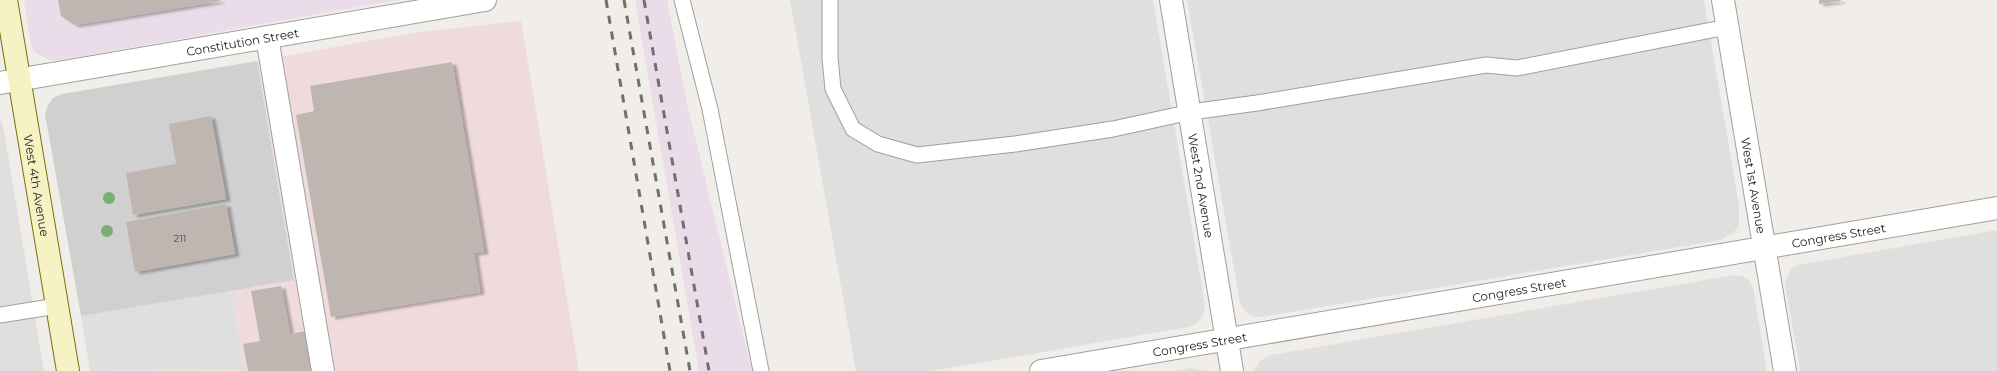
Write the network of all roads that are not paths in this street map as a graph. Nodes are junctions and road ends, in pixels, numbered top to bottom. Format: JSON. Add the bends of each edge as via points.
{"nodes":[{"id":1,"x":6,"y":0,"type":"edge"},
{"id":2,"x":485,"y":0,"type":"edge"},
{"id":3,"x":682,"y":0,"type":"edge"},
{"id":4,"x":830,"y":0,"type":"edge"},
{"id":5,"x":1171,"y":0,"type":"edge"},
{"id":6,"x":1723,"y":0,"type":"edge"},
{"id":7,"x":1727,"y":27,"type":"junction"},
{"id":8,"x":267,"y":37,"type":"junction"},
{"id":9,"x":9,"y":82,"type":"edge"},
{"id":10,"x":1191,"y":112,"type":"junction"},
{"id":11,"x":1997,"y":208,"type":"edge"},
{"id":12,"x":1765,"y":248,"type":"junction"},
{"id":13,"x":57,"y":306,"type":"junction"},
{"id":14,"x":0,"y":315,"type":"edge"},
{"id":15,"x":1227,"y":340,"type":"junction"},
{"id":16,"x":68,"y":371,"type":"edge"},
{"id":17,"x":323,"y":371,"type":"edge"},
{"id":18,"x":761,"y":371,"type":"edge"},
{"id":19,"x":1041,"y":371,"type":"edge"},
{"id":20,"x":1232,"y":371,"type":"edge"},
{"id":21,"x":1785,"y":371,"type":"edge"}],
"edges":[{"from":1,"to":9,"type":"street","name":"West 4th Avenue"},
{"from":2,"to":8,"type":"street","name":"Constitution Street"},
{"from":3,"to":18,"type":"lane","via":[[710,108]]},
{"from":4,"to":10,"type":"lane","via":[[833,89],[852,129],[878,144],[917,155],[1113,129]]},
{"from":5,"to":10,"type":"street","name":"West 2nd Avenue"},
{"from":6,"to":7,"type":"street","name":"West 1st Avenue"},
{"from":7,"to":10,"type":"lane","via":[[1516,68],[1486,65]]},
{"from":7,"to":12,"type":"street","name":"West 1st Avenue"},
{"from":8,"to":9,"type":"street","name":"Constitution Street"},
{"from":8,"to":17,"type":"street"},
{"from":9,"to":13,"type":"street","name":"West 4th Avenue"},
{"from":10,"to":15,"type":"street","name":"West 2nd Avenue"},
{"from":11,"to":12,"type":"street","name":"Congress Street"},
{"from":12,"to":15,"type":"street","name":"Congress Street"},
{"from":12,"to":21,"type":"street","name":"West 1st Avenue"},
{"from":13,"to":14,"type":"lane"},
{"from":13,"to":16,"type":"street","name":"West 4th Avenue"},
{"from":15,"to":19,"type":"street","name":"Congress Street"},
{"from":15,"to":20,"type":"street","name":"West 2nd Avenue"}]}
